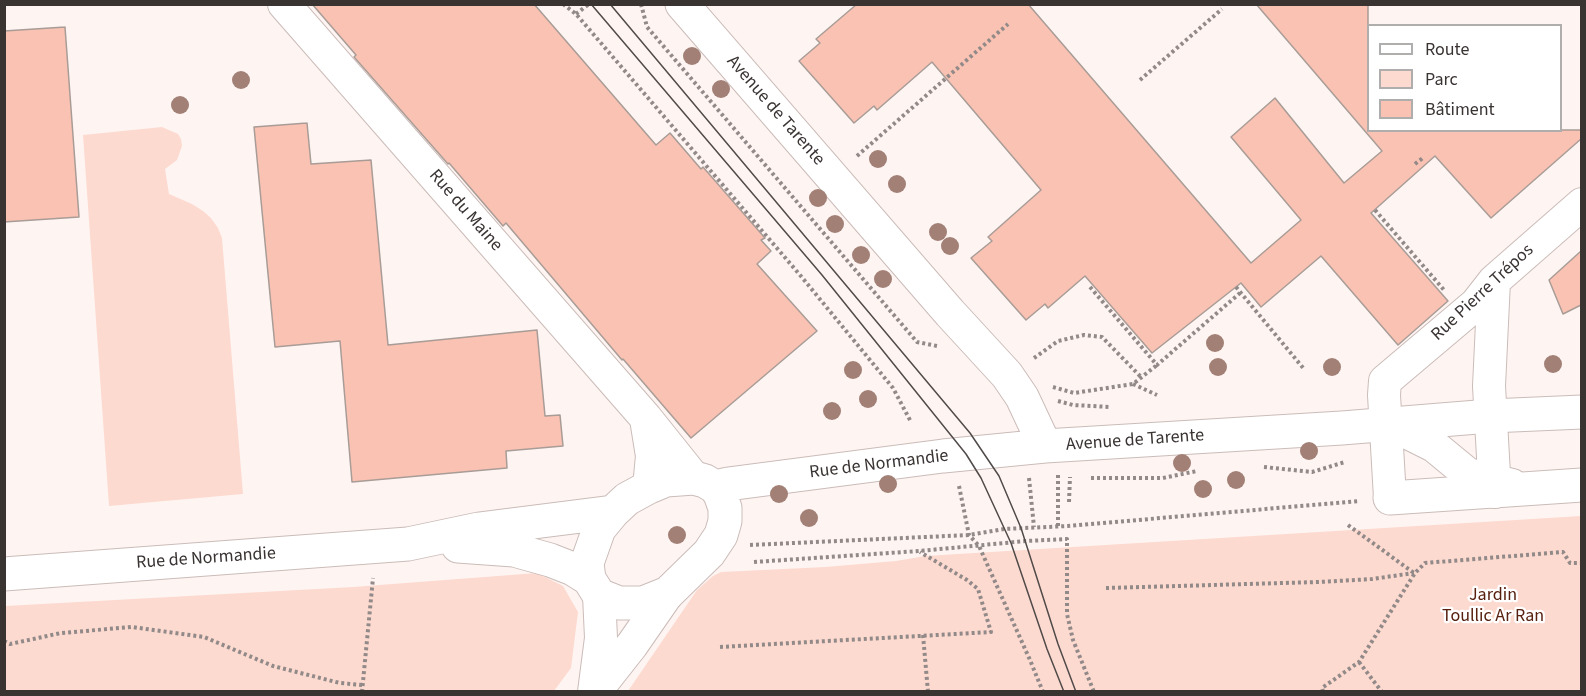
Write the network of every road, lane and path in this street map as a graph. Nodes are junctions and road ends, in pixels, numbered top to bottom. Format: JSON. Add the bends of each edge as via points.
{"nodes":[{"id":1,"x":284,"y":4,"type":"edge"},
{"id":2,"x":563,"y":4,"type":"edge"},
{"id":3,"x":589,"y":4,"type":"edge"},
{"id":4,"x":641,"y":4,"type":"edge"},
{"id":5,"x":682,"y":4,"type":"edge"},
{"id":6,"x":1222,"y":9,"type":"dead end"},
{"id":7,"x":576,"y":14,"type":"junction"},
{"id":8,"x":1008,"y":24,"type":"dead end"},
{"id":9,"x":1140,"y":80,"type":"dead end"},
{"id":10,"x":856,"y":157,"type":"dead end"},
{"id":11,"x":1424,"y":157,"type":"dead end"},
{"id":12,"x":1415,"y":164,"type":"dead end"},
{"id":13,"x":1581,"y":204,"type":"edge"},
{"id":14,"x":1375,"y":210,"type":"dead end"},
{"id":15,"x":1494,"y":281,"type":"junction"},
{"id":16,"x":1090,"y":287,"type":"dead end"},
{"id":17,"x":1236,"y":287,"type":"dead end"},
{"id":18,"x":1240,"y":293,"type":"junction"},
{"id":19,"x":1449,"y":295,"type":"dead end"},
{"id":20,"x":938,"y":346,"type":"dead end"},
{"id":21,"x":1029,"y":362,"type":"dead end"},
{"id":22,"x":1157,"y":365,"type":"junction"},
{"id":23,"x":1304,"y":369,"type":"dead end"},
{"id":24,"x":1141,"y":377,"type":"junction"},
{"id":25,"x":1133,"y":384,"type":"junction"},
{"id":26,"x":1047,"y":385,"type":"dead end"},
{"id":27,"x":1157,"y":395,"type":"dead end"},
{"id":28,"x":1581,"y":412,"type":"edge"},
{"id":29,"x":1490,"y":416,"type":"junction"},
{"id":30,"x":646,"y":418,"type":"junction"},
{"id":31,"x":911,"y":422,"type":"dead end"},
{"id":32,"x":1386,"y":424,"type":"junction"},
{"id":33,"x":1049,"y":452,"type":"junction"},
{"id":34,"x":1346,"y":462,"type":"dead end"},
{"id":35,"x":1258,"y":467,"type":"dead end"},
{"id":36,"x":1205,"y":470,"type":"dead end"},
{"id":37,"x":1070,"y":478,"type":"junction"},
{"id":38,"x":705,"y":482,"type":"junction"},
{"id":39,"x":958,"y":482,"type":"dead end"},
{"id":40,"x":1581,"y":485,"type":"edge"},
{"id":41,"x":649,"y":487,"type":"junction"},
{"id":42,"x":1494,"y":487,"type":"junction"},
{"id":43,"x":1390,"y":498,"type":"junction"},
{"id":44,"x":1069,"y":502,"type":"dead end"},
{"id":45,"x":613,"y":512,"type":"junction"},
{"id":46,"x":1347,"y":525,"type":"dead end"},
{"id":47,"x":1058,"y":526,"type":"junction"},
{"id":48,"x":1034,"y":527,"type":"junction"},
{"id":49,"x":721,"y":535,"type":"junction"},
{"id":50,"x":969,"y":535,"type":"junction"},
{"id":51,"x":408,"y":544,"type":"junction"},
{"id":52,"x":979,"y":546,"type":"junction"},
{"id":53,"x":374,"y":547,"type":"junction"},
{"id":54,"x":919,"y":551,"type":"junction"},
{"id":55,"x":754,"y":562,"type":"dead end"},
{"id":56,"x":1581,"y":563,"type":"edge"},
{"id":57,"x":1415,"y":573,"type":"junction"},
{"id":58,"x":4,"y":574,"type":"edge"},
{"id":59,"x":594,"y":587,"type":"junction"},
{"id":60,"x":1107,"y":588,"type":"dead end"},
{"id":61,"x":668,"y":593,"type":"junction"},
{"id":62,"x":923,"y":635,"type":"junction"},
{"id":63,"x":4,"y":641,"type":"edge"},
{"id":64,"x":720,"y":647,"type":"dead end"},
{"id":65,"x":1359,"y":662,"type":"junction"},
{"id":66,"x":363,"y":685,"type":"junction"},
{"id":67,"x":362,"y":692,"type":"edge"},
{"id":68,"x":594,"y":692,"type":"edge"},
{"id":69,"x":928,"y":692,"type":"edge"},
{"id":70,"x":1042,"y":692,"type":"edge"},
{"id":71,"x":1094,"y":692,"type":"edge"},
{"id":72,"x":1323,"y":692,"type":"edge"},
{"id":73,"x":1382,"y":692,"type":"edge"}],
"edges":[{"from":1,"to":30,"type":"street","name":"Rue du Maine"},
{"from":2,"to":7,"type":"path"},
{"from":3,"to":7,"type":"path"},
{"from":4,"to":20,"type":"path","via":[[647,27],[917,342]]},
{"from":5,"to":33,"type":"street","name":"Avenue de Tarente","via":[[1007,375]]},
{"from":6,"to":9,"type":"path"},
{"from":7,"to":31,"type":"path","via":[[894,388]]},
{"from":8,"to":10,"type":"path"},
{"from":11,"to":12,"type":"path"},
{"from":13,"to":15,"type":"street","name":"Rue Pierre Trépos"},
{"from":14,"to":19,"type":"path"},
{"from":15,"to":29,"type":"street"},
{"from":15,"to":32,"type":"street","name":"Rue Pierre Trépos","via":[[1476,304],[1385,381]]},
{"from":16,"to":22,"type":"path"},
{"from":17,"to":18,"type":"path"},
{"from":18,"to":22,"type":"path"},
{"from":18,"to":23,"type":"path"},
{"from":21,"to":24,"type":"path","via":[[1058,341],[1084,335],[1102,337]]},
{"from":22,"to":24,"type":"path"},
{"from":24,"to":25,"type":"path"},
{"from":25,"to":26,"type":"path","via":[[1074,393]]},
{"from":25,"to":27,"type":"path"},
{"from":28,"to":29,"type":"street","name":"Avenue de Tarente"},
{"from":29,"to":32,"type":"street","name":"Avenue de Tarente"},
{"from":29,"to":42,"type":"street"},
{"from":30,"to":38,"type":"street","name":"Rue du Maine"},
{"from":30,"to":41,"type":"street","via":[[652,456]]},
{"from":32,"to":33,"type":"street","name":"Avenue de Tarente"},
{"from":32,"to":42,"type":"street","via":[[1434,446],[1468,474]]},
{"from":32,"to":43,"type":"street"},
{"from":33,"to":37,"type":"path"},
{"from":33,"to":38,"type":"street","name":"Rue de Normandie","via":[[943,456],[728,484]]},
{"from":33,"to":47,"type":"path"},
{"from":33,"to":48,"type":"path"},
{"from":34,"to":35,"type":"path","via":[[1312,472]]},
{"from":36,"to":37,"type":"path","via":[[1163,477]]},
{"from":37,"to":44,"type":"path"},
{"from":38,"to":41,"type":"street","via":[[666,480]]},
{"from":38,"to":49,"type":"street","via":[[720,494],[725,508]]},
{"from":39,"to":50,"type":"path"},
{"from":40,"to":42,"type":"street"},
{"from":41,"to":45,"type":"street"},
{"from":42,"to":43,"type":"street"},
{"from":43,"to":47,"type":"path"},
{"from":45,"to":51,"type":"street","name":"Rue de Normandie","via":[[479,529]]},
{"from":45,"to":59,"type":"street","via":[[598,530],[587,563]]},
{"from":46,"to":57,"type":"path"},
{"from":47,"to":48,"type":"path"},
{"from":48,"to":50,"type":"path"},
{"from":49,"to":50,"type":"path","via":[[753,546]]},
{"from":49,"to":61,"type":"street","via":[[709,553]]},
{"from":50,"to":52,"type":"path"},
{"from":51,"to":53,"type":"street","name":"Rue de Normandie"},
{"from":51,"to":59,"type":"street","name":"Rue de Normandie","via":[[514,550],[573,569]]},
{"from":52,"to":54,"type":"path"},
{"from":52,"to":70,"type":"path"},
{"from":52,"to":71,"type":"path","via":[[1067,539],[1067,614]]},
{"from":53,"to":58,"type":"street","name":"Rue de Normandie"},
{"from":53,"to":66,"type":"path"},
{"from":54,"to":55,"type":"path"},
{"from":54,"to":62,"type":"path","via":[[978,589],[991,632]]},
{"from":56,"to":57,"type":"path","via":[[1570,563],[1563,552],[1425,563]]},
{"from":57,"to":60,"type":"path","via":[[1319,582]]},
{"from":57,"to":65,"type":"path"},
{"from":59,"to":61,"type":"street","via":[[619,603],[643,603]]},
{"from":59,"to":68,"type":"street","via":[[601,639]]},
{"from":61,"to":68,"type":"street"},
{"from":62,"to":64,"type":"path"},
{"from":62,"to":69,"type":"path"},
{"from":63,"to":66,"type":"path","via":[[10,644],[61,633],[132,627],[204,638],[273,666]]},
{"from":65,"to":72,"type":"path","via":[[1322,688]]},
{"from":65,"to":73,"type":"path"},
{"from":66,"to":67,"type":"path"}]}
